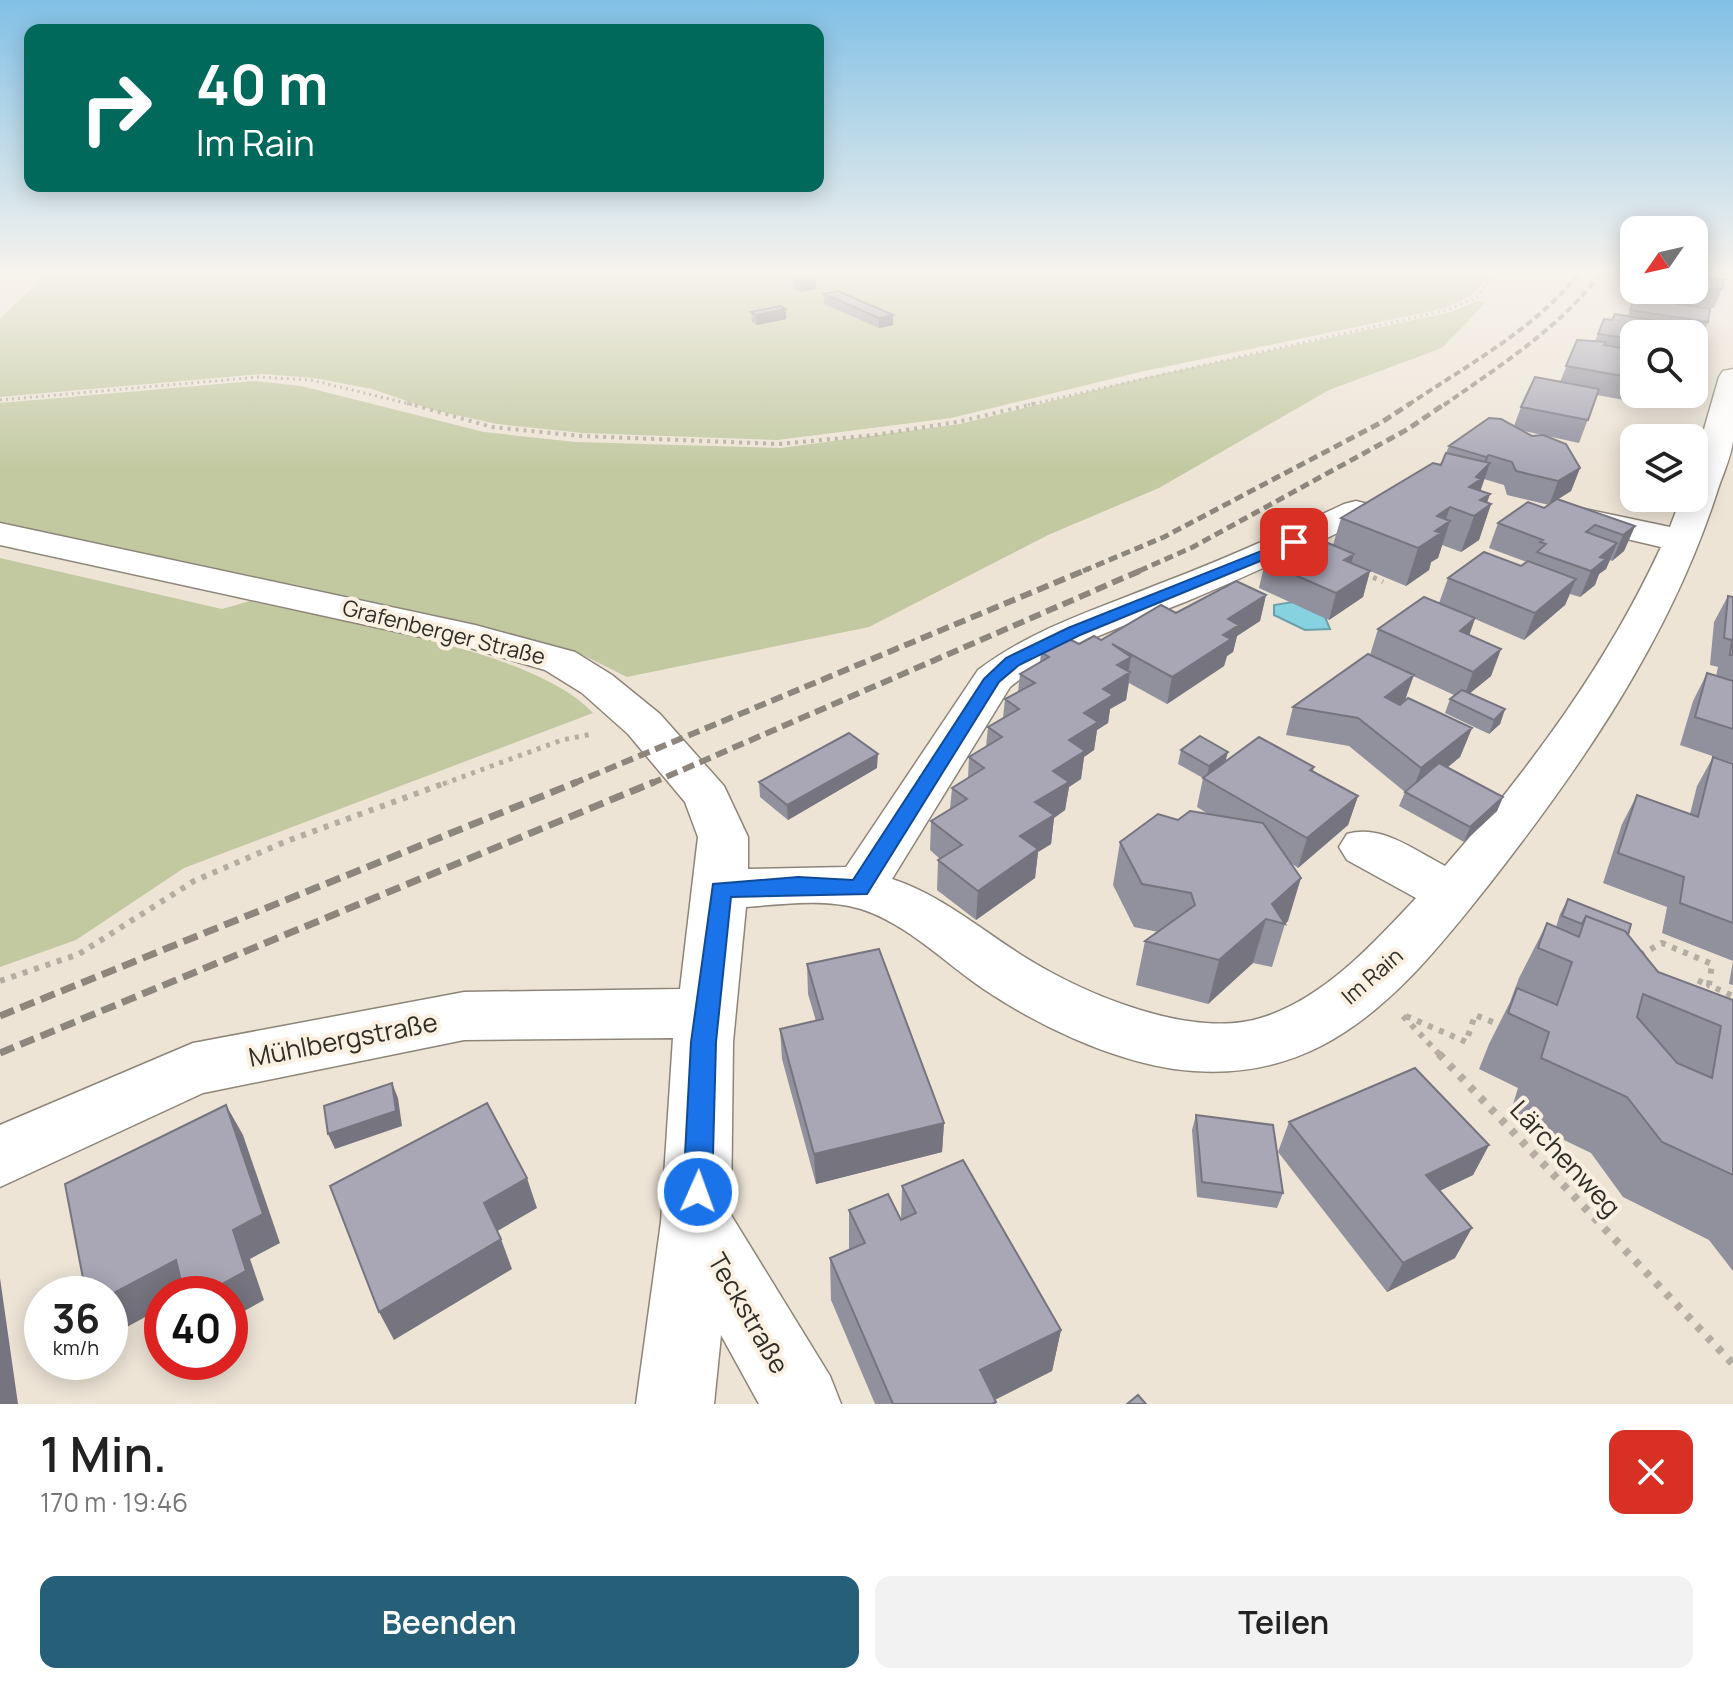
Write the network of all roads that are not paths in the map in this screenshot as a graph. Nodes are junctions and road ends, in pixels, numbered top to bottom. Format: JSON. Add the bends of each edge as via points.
{"nodes":[{"id":1,"x":1733,"y":377,"type":"edge"},
{"id":2,"x":1537,"y":508,"type":"edge"},
{"id":3,"x":1356,"y":511,"type":"edge"},
{"id":4,"x":0,"y":534,"type":"edge"},
{"id":5,"x":1682,"y":541,"type":"junction"},
{"id":6,"x":1365,"y":847,"type":"dead end"},
{"id":7,"x":859,"y":889,"type":"junction"},
{"id":8,"x":721,"y":890,"type":"junction"},
{"id":9,"x":1451,"y":893,"type":"junction"},
{"id":10,"x":706,"y":1013,"type":"junction"},
{"id":11,"x":0,"y":1157,"type":"edge"},
{"id":12,"x":696,"y":1222,"type":"junction"},
{"id":13,"x":675,"y":1404,"type":"edge"},
{"id":14,"x":802,"y":1404,"type":"edge"}],
"edges":[{"from":1,"to":5,"type":"street","name":"Im Rain","via":[[1717,454]]},
{"from":2,"to":5,"type":"street"},
{"from":3,"to":7,"type":"street","via":[[1013,661],[993,679]]},
{"from":4,"to":8,"type":"street","name":"Grafenberger Straße","via":[[460,633],[560,661],[644,724],[707,797],[723,837]]},
{"from":5,"to":9,"type":"street","name":"Im Rain","via":[[1649,617],[1597,705],[1526,806]]},
{"from":6,"to":9,"type":"street"},
{"from":7,"to":8,"type":"street","name":"Im Rain","via":[[798,885]]},
{"from":7,"to":9,"type":"street","name":"Im Rain","via":[[929,917],[1050,999],[1161,1041],[1213,1046],[1270,1042],[1322,1017],[1382,1001],[1417,935]]},
{"from":8,"to":10,"type":"street","name":"Grafenberger Straße"},
{"from":10,"to":11,"type":"street","name":"Mühlbergstraße","via":[[464,1016],[193,1069]]},
{"from":10,"to":12,"type":"street","name":"Grafenberger Straße"},
{"from":12,"to":13,"type":"street","name":"Grafenberger Straße"},
{"from":12,"to":14,"type":"street","name":"Teckstraße"}]}
